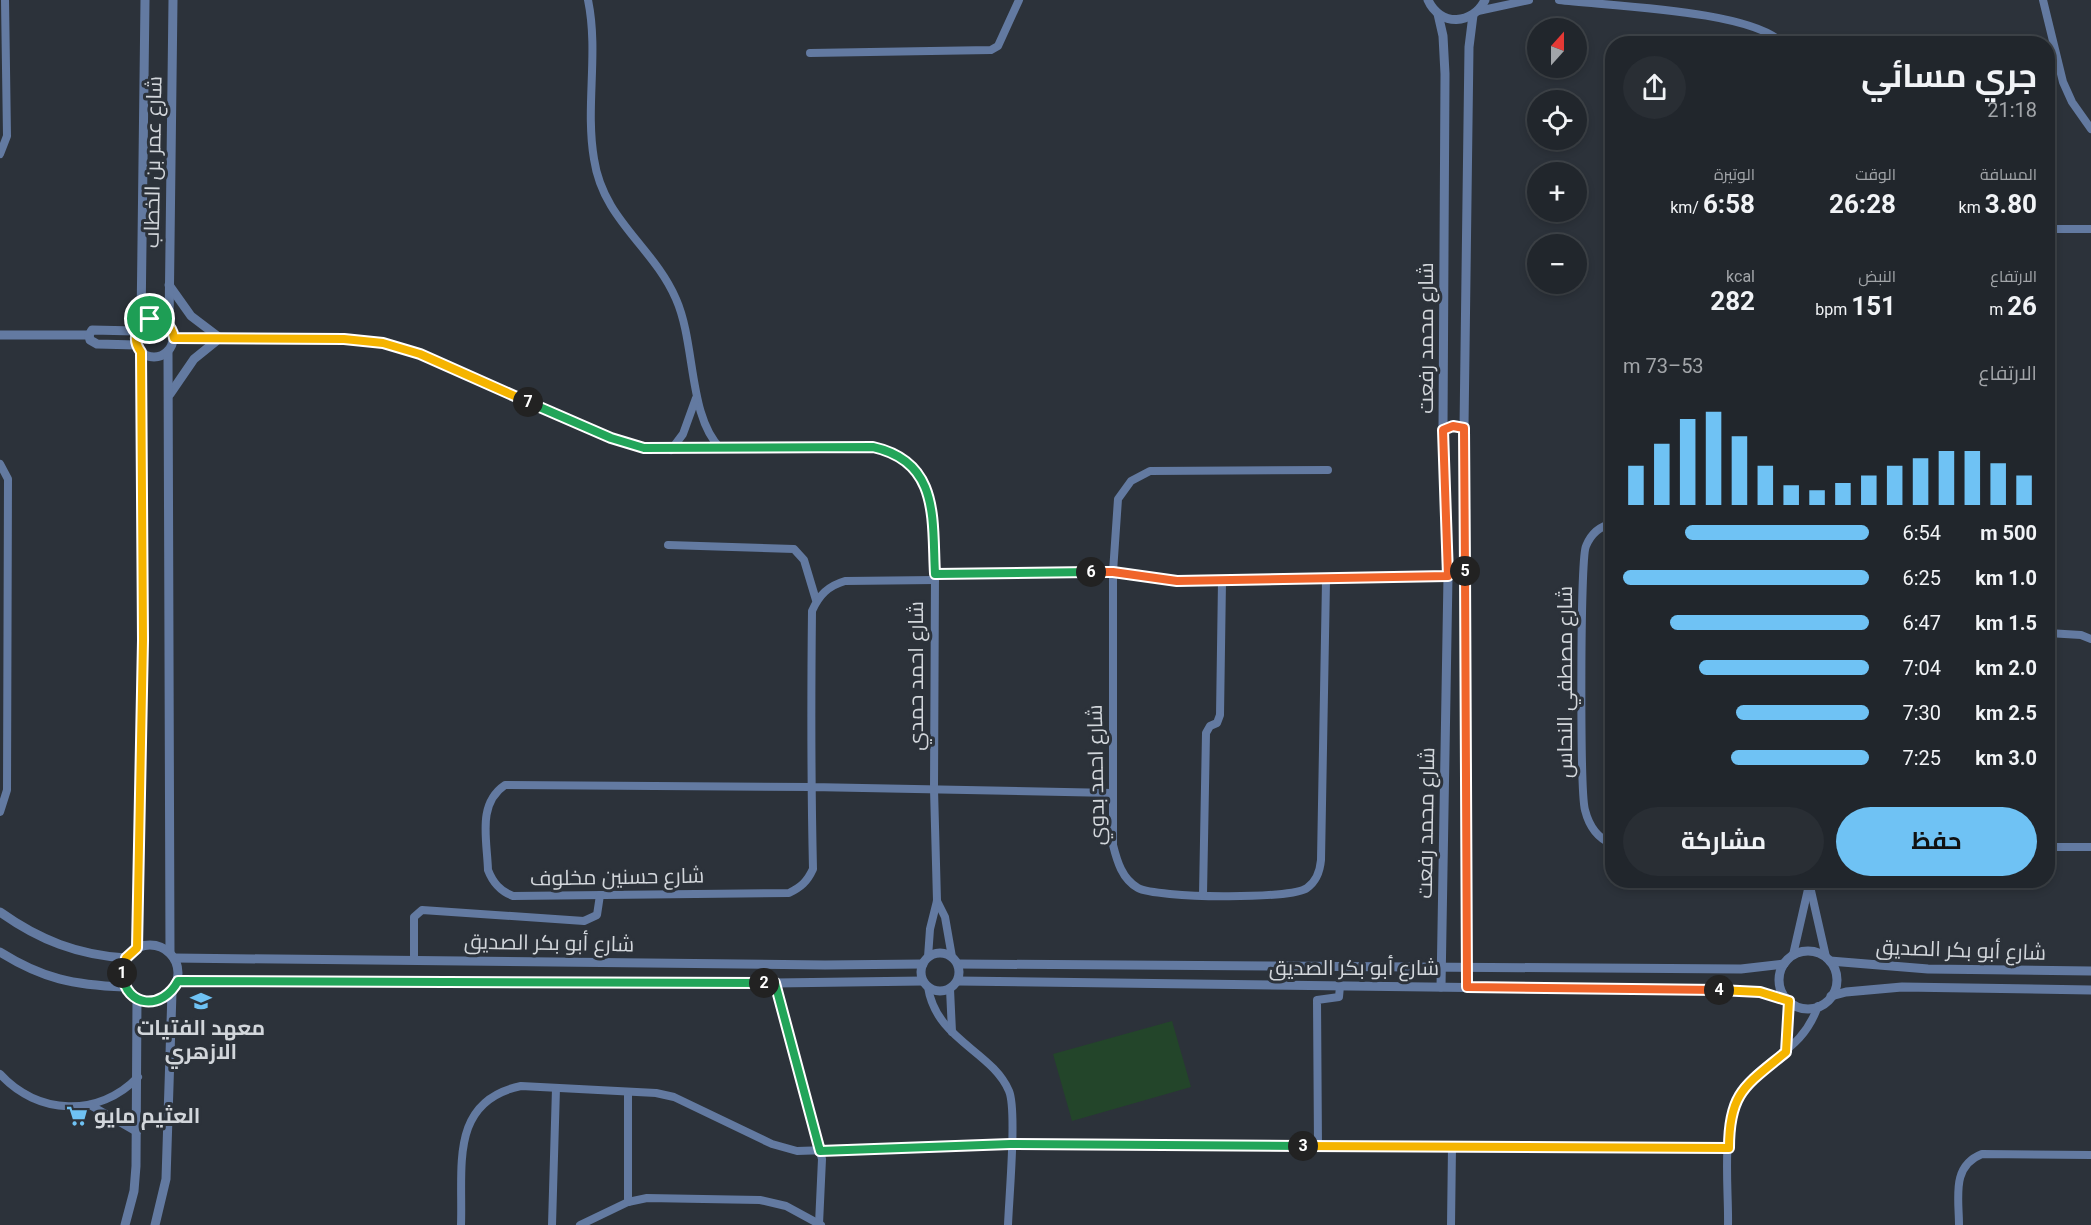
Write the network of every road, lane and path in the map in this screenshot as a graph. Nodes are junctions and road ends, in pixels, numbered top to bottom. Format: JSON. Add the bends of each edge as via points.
{"nodes":[{"id":1,"x":5,"y":0,"type":"edge"},
{"id":2,"x":145,"y":0,"type":"edge"},
{"id":3,"x":173,"y":0,"type":"edge"},
{"id":4,"x":588,"y":0,"type":"edge"},
{"id":5,"x":594,"y":0,"type":"edge"},
{"id":6,"x":1019,"y":0,"type":"edge"},
{"id":7,"x":1485,"y":0,"type":"edge"},
{"id":8,"x":1529,"y":0,"type":"edge"},
{"id":9,"x":1559,"y":0,"type":"edge"},
{"id":10,"x":2043,"y":0,"type":"edge"},
{"id":11,"x":1427,"y":1,"type":"edge"},
{"id":12,"x":1587,"y":2,"type":"edge"},
{"id":13,"x":591,"y":13,"type":"junction"},
{"id":14,"x":1476,"y":13,"type":"junction"},
{"id":15,"x":1438,"y":14,"type":"junction"},
{"id":16,"x":2,"y":30,"type":"edge"},
{"id":17,"x":1771,"y":36,"type":"edge"},
{"id":18,"x":2052,"y":36,"type":"edge"},
{"id":19,"x":2055,"y":49,"type":"edge"},
{"id":20,"x":810,"y":53,"type":"dead end"},
{"id":21,"x":2091,"y":129,"type":"edge"},
{"id":22,"x":0,"y":154,"type":"edge"},
{"id":23,"x":2055,"y":229,"type":"edge"},
{"id":24,"x":2091,"y":230,"type":"edge"},
{"id":25,"x":169,"y":285,"type":"junction"},
{"id":26,"x":169,"y":326,"type":"junction"},
{"id":27,"x":139,"y":328,"type":"junction"},
{"id":28,"x":0,"y":335,"type":"edge"},
{"id":29,"x":89,"y":335,"type":"junction"},
{"id":30,"x":174,"y":338,"type":"junction"},
{"id":31,"x":220,"y":339,"type":"junction"},
{"id":32,"x":139,"y":348,"type":"junction"},
{"id":33,"x":168,"y":351,"type":"junction"},
{"id":34,"x":169,"y":396,"type":"junction"},
{"id":35,"x":697,"y":396,"type":"junction"},
{"id":36,"x":1464,"y":412,"type":"junction"},
{"id":37,"x":1443,"y":413,"type":"junction"},
{"id":38,"x":1464,"y":428,"type":"junction"},
{"id":39,"x":1443,"y":430,"type":"junction"},
{"id":40,"x":671,"y":450,"type":"junction"},
{"id":41,"x":721,"y":450,"type":"junction"},
{"id":42,"x":0,"y":464,"type":"edge"},
{"id":43,"x":1328,"y":470,"type":"dead end"},
{"id":44,"x":1605,"y":526,"type":"edge"},
{"id":45,"x":668,"y":545,"type":"dead end"},
{"id":46,"x":1113,"y":572,"type":"junction"},
{"id":47,"x":1448,"y":576,"type":"junction"},
{"id":48,"x":935,"y":577,"type":"junction"},
{"id":49,"x":1222,"y":581,"type":"junction"},
{"id":50,"x":1326,"y":581,"type":"junction"},
{"id":51,"x":816,"y":600,"type":"junction"},
{"id":52,"x":4,"y":621,"type":"edge"},
{"id":53,"x":2055,"y":633,"type":"edge"},
{"id":54,"x":2091,"y":639,"type":"edge"},
{"id":55,"x":4,"y":674,"type":"edge"},
{"id":56,"x":812,"y":787,"type":"junction"},
{"id":57,"x":934,"y":789,"type":"junction"},
{"id":58,"x":1113,"y":793,"type":"junction"},
{"id":59,"x":0,"y":812,"type":"edge"},
{"id":60,"x":1605,"y":840,"type":"edge"},
{"id":61,"x":2055,"y":847,"type":"edge"},
{"id":62,"x":2091,"y":847,"type":"edge"},
{"id":63,"x":1807,"y":888,"type":"edge"},
{"id":64,"x":1811,"y":888,"type":"edge"},
{"id":65,"x":600,"y":895,"type":"junction"},
{"id":66,"x":1203,"y":895,"type":"junction"},
{"id":67,"x":937,"y":901,"type":"junction"},
{"id":68,"x":0,"y":912,"type":"edge"},
{"id":69,"x":137,"y":948,"type":"junction"},
{"id":70,"x":0,"y":952,"type":"edge"},
{"id":71,"x":172,"y":955,"type":"junction"},
{"id":72,"x":1793,"y":955,"type":"junction"},
{"id":73,"x":126,"y":958,"type":"junction"},
{"id":74,"x":1828,"y":959,"type":"junction"},
{"id":75,"x":414,"y":960,"type":"junction"},
{"id":76,"x":926,"y":961,"type":"junction"},
{"id":77,"x":955,"y":961,"type":"junction"},
{"id":78,"x":1784,"y":964,"type":"junction"},
{"id":79,"x":1441,"y":966,"type":"junction"},
{"id":80,"x":1467,"y":966,"type":"junction"},
{"id":81,"x":2091,"y":971,"type":"edge"},
{"id":82,"x":178,"y":981,"type":"junction"},
{"id":83,"x":958,"y":981,"type":"junction"},
{"id":84,"x":775,"y":983,"type":"junction"},
{"id":85,"x":925,"y":984,"type":"junction"},
{"id":86,"x":1340,"y":986,"type":"junction"},
{"id":87,"x":124,"y":987,"type":"junction"},
{"id":88,"x":1441,"y":987,"type":"junction"},
{"id":89,"x":1467,"y":987,"type":"junction"},
{"id":90,"x":950,"y":989,"type":"junction"},
{"id":91,"x":2091,"y":990,"type":"edge"},
{"id":92,"x":172,"y":992,"type":"junction"},
{"id":93,"x":1831,"y":996,"type":"junction"},
{"id":94,"x":137,"y":998,"type":"junction"},
{"id":95,"x":1787,"y":1000,"type":"junction"},
{"id":96,"x":1818,"y":1006,"type":"junction"},
{"id":97,"x":952,"y":1032,"type":"junction"},
{"id":98,"x":1786,"y":1052,"type":"junction"},
{"id":99,"x":0,"y":1074,"type":"edge"},
{"id":100,"x":138,"y":1077,"type":"junction"},
{"id":101,"x":556,"y":1088,"type":"junction"},
{"id":102,"x":628,"y":1092,"type":"junction"},
{"id":103,"x":90,"y":1106,"type":"junction"},
{"id":104,"x":137,"y":1132,"type":"junction"},
{"id":105,"x":1010,"y":1144,"type":"junction"},
{"id":106,"x":1318,"y":1146,"type":"junction"},
{"id":107,"x":1452,"y":1147,"type":"junction"},
{"id":108,"x":1729,"y":1148,"type":"junction"},
{"id":109,"x":820,"y":1151,"type":"junction"},
{"id":110,"x":2091,"y":1155,"type":"edge"},
{"id":111,"x":628,"y":1202,"type":"junction"},
{"id":112,"x":820,"y":1224,"type":"edge"},
{"id":113,"x":125,"y":1225,"type":"edge"},
{"id":114,"x":155,"y":1225,"type":"edge"},
{"id":115,"x":461,"y":1225,"type":"edge"},
{"id":116,"x":552,"y":1225,"type":"edge"},
{"id":117,"x":580,"y":1225,"type":"edge"},
{"id":118,"x":1008,"y":1225,"type":"edge"},
{"id":119,"x":1451,"y":1225,"type":"edge"},
{"id":120,"x":1728,"y":1225,"type":"edge"},
{"id":121,"x":1959,"y":1225,"type":"edge"}],
"edges":[{"from":1,"to":16,"type":"street"},
{"from":2,"to":27,"type":"street","name":"شارع عمر بن الخطاب"},
{"from":3,"to":25,"type":"street","name":"شارع عمر بن الخطاب"},
{"from":4,"to":13,"type":"street"},
{"from":5,"to":13,"type":"street"},
{"from":6,"to":20,"type":"street","via":[[998,46],[991,50]]},
{"from":7,"to":14,"type":"street"},
{"from":8,"to":14,"type":"street"},
{"from":9,"to":12,"type":"street"},
{"from":10,"to":18,"type":"street"},
{"from":11,"to":15,"type":"street"},
{"from":12,"to":17,"type":"street","via":[[1722,18],[1755,26]]},
{"from":13,"to":35,"type":"street","via":[[592,138],[599,181],[618,220],[653,260],[676,297],[689,338]]},
{"from":14,"to":15,"type":"street","via":[[1456,20]]},
{"from":14,"to":36,"type":"street","name":"شارع محمد رفعت","via":[[1468,47]]},
{"from":15,"to":37,"type":"street","name":"شارع محمد رفعت","via":[[1445,74]]},
{"from":16,"to":22,"type":"street","via":[[7,136]]},
{"from":19,"to":21,"type":"street","via":[[2072,102]]},
{"from":23,"to":24,"type":"street"},
{"from":25,"to":26,"type":"street","name":"شارع عمر بن الخطاب"},
{"from":25,"to":31,"type":"street","via":[[191,316]]},
{"from":26,"to":27,"type":"street","via":[[154,319]]},
{"from":26,"to":30,"type":"street"},
{"from":27,"to":29,"type":"street","via":[[95,329]]},
{"from":27,"to":32,"type":"street"},
{"from":28,"to":29,"type":"street"},
{"from":29,"to":32,"type":"street","via":[[97,344]]},
{"from":30,"to":31,"type":"street","name":"شارع احمد حمدي"},
{"from":30,"to":33,"type":"street"},
{"from":31,"to":34,"type":"street","via":[[186,367]]},
{"from":31,"to":40,"type":"street","name":"شارع احمد حمدي","via":[[344,339],[383,343],[420,354],[627,444]]},
{"from":32,"to":33,"type":"street","via":[[154,357]]},
{"from":32,"to":69,"type":"street","via":[[142,662]]},
{"from":33,"to":34,"type":"street"},
{"from":34,"to":71,"type":"street","via":[[167,768]]},
{"from":35,"to":40,"type":"street","via":[[687,425]]},
{"from":35,"to":41,"type":"street","via":[[706,431]]},
{"from":36,"to":37,"type":"street"},
{"from":36,"to":38,"type":"street","name":"شارع محمد رفعت"},
{"from":37,"to":39,"type":"street","name":"شارع محمد رفعت"},
{"from":38,"to":39,"type":"street","via":[[1453,426]]},
{"from":38,"to":80,"type":"street","name":"شارع محمد رفعت"},
{"from":39,"to":47,"type":"street","name":"شارع محمد رفعت"},
{"from":40,"to":41,"type":"street","name":"شارع احمد حمدي"},
{"from":41,"to":48,"type":"street","name":"شارع احمد حمدي","via":[[873,447],[897,455],[916,471],[928,493]]},
{"from":42,"to":52,"type":"street","via":[[8,479]]},
{"from":43,"to":46,"type":"street","name":"شارع احمد بدوي","via":[[1150,471],[1140,475],[1118,499]]},
{"from":44,"to":60,"type":"street","name":"شارع مصطفي النحاس","via":[[1599,528],[1585,548],[1583,662],[1584,809],[1597,835]]},
{"from":45,"to":51,"type":"street","via":[[794,549],[804,560]]},
{"from":46,"to":48,"type":"street"},
{"from":46,"to":49,"type":"street","via":[[1177,581]]},
{"from":46,"to":58,"type":"street","name":"شارع احمد بدوي"},
{"from":47,"to":50,"type":"street"},
{"from":47,"to":79,"type":"street","name":"شارع محمد رفعت"},
{"from":48,"to":51,"type":"street","via":[[845,581],[824,591]]},
{"from":48,"to":57,"type":"street","name":"شارع احمد حمدي"},
{"from":49,"to":50,"type":"street"},
{"from":49,"to":66,"type":"street","via":[[1219,720],[1206,733]]},
{"from":50,"to":66,"type":"street","name":"شارع احمد بدوي","via":[[1320,871],[1315,881],[1296,893]]},
{"from":51,"to":56,"type":"street","name":"شارع حسنين مخلوف","via":[[812,611]]},
{"from":52,"to":55,"type":"street"},
{"from":53,"to":54,"type":"street"},
{"from":55,"to":59,"type":"street","via":[[7,790]]},
{"from":56,"to":57,"type":"street"},
{"from":56,"to":65,"type":"street","name":"شارع حسنين مخلوف","via":[[813,869],[800,888],[789,893]]},
{"from":56,"to":65,"type":"street","name":"شارع حسنين مخلوف","via":[[505,785],[496,791],[486,810],[488,870],[497,887],[513,896]]},
{"from":57,"to":58,"type":"street"},
{"from":57,"to":67,"type":"street","name":"شارع احمد حمدي"},
{"from":58,"to":66,"type":"street","name":"شارع احمد بدوي","via":[[1113,845],[1127,879],[1146,891]]},
{"from":61,"to":62,"type":"street"},
{"from":63,"to":72,"type":"street"},
{"from":64,"to":74,"type":"street"},
{"from":65,"to":75,"type":"street","via":[[597,915],[584,921],[422,910],[414,917]]},
{"from":67,"to":76,"type":"street","name":"شارع احمد حمدي"},
{"from":67,"to":77,"type":"street","name":"شارع احمد حمدي","via":[[945,916]]},
{"from":68,"to":73,"type":"street","via":[[67,949]]},
{"from":69,"to":71,"type":"street","via":[[153,945]]},
{"from":69,"to":73,"type":"street"},
{"from":70,"to":87,"type":"street","via":[[56,980]]},
{"from":71,"to":75,"type":"street","name":"شارع أبو بكر الصديق"},
{"from":71,"to":82,"type":"street"},
{"from":72,"to":74,"type":"street","via":[[1810,951]]},
{"from":72,"to":78,"type":"street"},
{"from":73,"to":87,"type":"street"},
{"from":74,"to":81,"type":"street","name":"شارع أبو بكر الصديق","via":[[1928,969]]},
{"from":74,"to":93,"type":"street","via":[[1836,975]]},
{"from":75,"to":76,"type":"street","name":"شارع أبو بكر الصديق","via":[[825,965]]},
{"from":76,"to":77,"type":"street","via":[[942,953]]},
{"from":76,"to":85,"type":"street"},
{"from":77,"to":79,"type":"street","name":"شارع أبو بكر الصديق"},
{"from":77,"to":83,"type":"street"},
{"from":78,"to":80,"type":"street","name":"شارع أبو بكر الصديق","via":[[1741,969]]},
{"from":78,"to":95,"type":"street","via":[[1779,981]]},
{"from":79,"to":80,"type":"street","name":"شارع أبو بكر الصديق"},
{"from":79,"to":88,"type":"street","name":"شارع محمد رفعت"},
{"from":80,"to":89,"type":"street","name":"شارع محمد رفعت"},
{"from":82,"to":84,"type":"street","name":"شارع أبو بكر الصديق"},
{"from":82,"to":92,"type":"street"},
{"from":83,"to":86,"type":"street","name":"شارع أبو بكر الصديق"},
{"from":83,"to":90,"type":"street"},
{"from":84,"to":85,"type":"street","name":"شارع أبو بكر الصديق"},
{"from":84,"to":109,"type":"street"},
{"from":85,"to":90,"type":"street","via":[[938,992]]},
{"from":85,"to":97,"type":"street","via":[[936,1013]]},
{"from":86,"to":88,"type":"street","name":"شارع أبو بكر الصديق"},
{"from":86,"to":106,"type":"street","via":[[1339,997],[1317,1000]]},
{"from":87,"to":94,"type":"street"},
{"from":88,"to":89,"type":"street","name":"شارع أبو بكر الصديق"},
{"from":89,"to":95,"type":"street","name":"شارع أبو بكر الصديق","via":[[1748,991]]},
{"from":90,"to":97,"type":"street"},
{"from":91,"to":93,"type":"street","name":"شارع أبو بكر الصديق","via":[[1902,987]]},
{"from":92,"to":94,"type":"street","via":[[152,1002]]},
{"from":92,"to":114,"type":"street","via":[[166,1179]]},
{"from":93,"to":96,"type":"street"},
{"from":94,"to":100,"type":"street"},
{"from":95,"to":96,"type":"street","via":[[1800,1007]]},
{"from":95,"to":98,"type":"street"},
{"from":96,"to":98,"type":"street","via":[[1806,1032]]},
{"from":97,"to":105,"type":"street","via":[[999,1076],[1010,1092]]},
{"from":98,"to":108,"type":"street","via":[[1739,1094],[1730,1116]]},
{"from":99,"to":103,"type":"street","via":[[22,1094],[39,1102]]},
{"from":100,"to":103,"type":"street","via":[[129,1087]]},
{"from":100,"to":104,"type":"street"},
{"from":101,"to":102,"type":"street"},
{"from":101,"to":115,"type":"street","via":[[521,1086],[505,1090],[491,1097],[474,1114],[464,1136]]},
{"from":101,"to":116,"type":"street"},
{"from":102,"to":109,"type":"street","via":[[674,1097],[784,1149]]},
{"from":102,"to":111,"type":"street"},
{"from":103,"to":104,"type":"street"},
{"from":104,"to":113,"type":"street","via":[[134,1191]]},
{"from":105,"to":106,"type":"street"},
{"from":105,"to":109,"type":"street"},
{"from":105,"to":118,"type":"street"},
{"from":106,"to":107,"type":"street"},
{"from":107,"to":108,"type":"street"},
{"from":107,"to":119,"type":"street"},
{"from":108,"to":120,"type":"street"},
{"from":109,"to":112,"type":"street"},
{"from":110,"to":121,"type":"street","via":[[1974,1157],[1960,1176]]},
{"from":111,"to":112,"type":"street","via":[[647,1198],[760,1200],[786,1206]]},
{"from":111,"to":117,"type":"street"}]}
